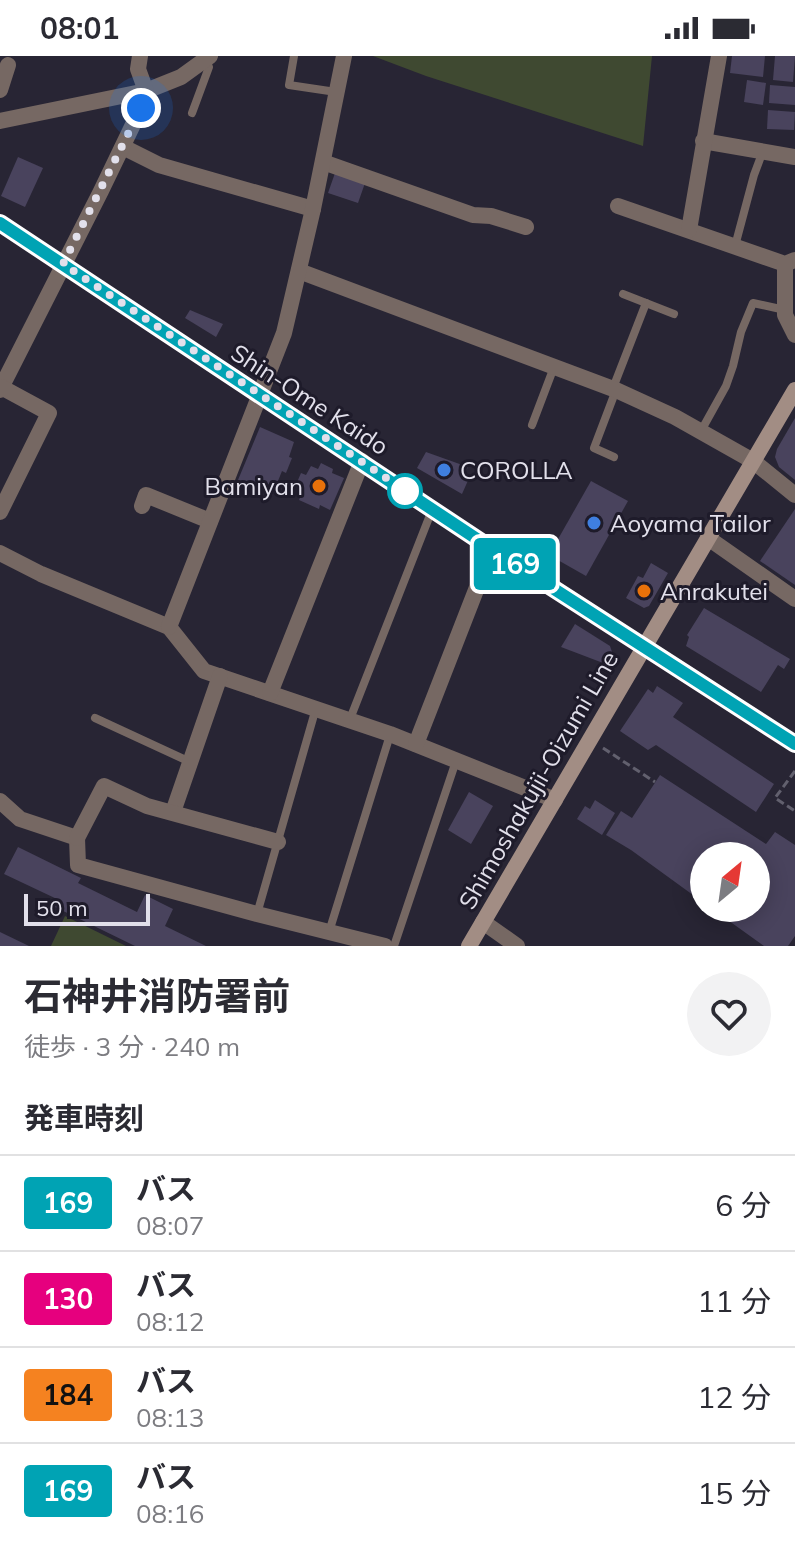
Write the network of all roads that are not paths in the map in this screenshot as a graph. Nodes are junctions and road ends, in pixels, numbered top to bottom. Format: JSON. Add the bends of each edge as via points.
{"nodes":[{"id":1,"x":140,"y":56,"type":"edge"},
{"id":2,"x":294,"y":56,"type":"edge"},
{"id":3,"x":344,"y":56,"type":"edge"},
{"id":4,"x":719,"y":56,"type":"edge"},
{"id":5,"x":208,"y":58,"type":"edge"},
{"id":6,"x":8,"y":65,"type":"dead end"},
{"id":7,"x":0,"y":90,"type":"edge"},
{"id":8,"x":146,"y":91,"type":"junction"},
{"id":9,"x":336,"y":92,"type":"junction"},
{"id":10,"x":192,"y":113,"type":"dead end"},
{"id":11,"x":0,"y":121,"type":"edge"},
{"id":12,"x":703,"y":141,"type":"junction"},
{"id":13,"x":123,"y":147,"type":"junction"},
{"id":14,"x":763,"y":150,"type":"junction"},
{"id":15,"x":795,"y":157,"type":"edge"},
{"id":16,"x":323,"y":162,"type":"junction"},
{"id":17,"x":618,"y":206,"type":"dead end"},
{"id":18,"x":313,"y":209,"type":"junction"},
{"id":19,"x":0,"y":223,"type":"edge"},
{"id":20,"x":526,"y":227,"type":"dead end"},
{"id":21,"x":689,"y":230,"type":"junction"},
{"id":22,"x":735,"y":246,"type":"junction"},
{"id":23,"x":790,"y":262,"type":"edge"},
{"id":24,"x":63,"y":264,"type":"junction"},
{"id":25,"x":299,"y":271,"type":"junction"},
{"id":26,"x":623,"y":294,"type":"dead end"},
{"id":27,"x":646,"y":303,"type":"junction"},
{"id":28,"x":785,"y":310,"type":"junction"},
{"id":29,"x":674,"y":314,"type":"dead end"},
{"id":30,"x":795,"y":335,"type":"edge"},
{"id":31,"x":555,"y":366,"type":"junction"},
{"id":32,"x":1,"y":388,"type":"edge"},
{"id":33,"x":614,"y":390,"type":"junction"},
{"id":34,"x":795,"y":390,"type":"edge"},
{"id":35,"x":261,"y":395,"type":"junction"},
{"id":36,"x":532,"y":425,"type":"dead end"},
{"id":37,"x":701,"y":432,"type":"junction"},
{"id":38,"x":614,"y":457,"type":"dead end"},
{"id":39,"x":362,"y":461,"type":"junction"},
{"id":40,"x":753,"y":461,"type":"junction"},
{"id":41,"x":795,"y":495,"type":"edge"},
{"id":42,"x":142,"y":506,"type":"dead end"},
{"id":43,"x":432,"y":509,"type":"junction"},
{"id":44,"x":0,"y":512,"type":"edge"},
{"id":45,"x":210,"y":521,"type":"junction"},
{"id":46,"x":708,"y":538,"type":"junction"},
{"id":47,"x":492,"y":549,"type":"junction"},
{"id":48,"x":0,"y":553,"type":"edge"},
{"id":49,"x":795,"y":599,"type":"edge"},
{"id":50,"x":169,"y":627,"type":"junction"},
{"id":51,"x":644,"y":646,"type":"junction"},
{"id":52,"x":220,"y":676,"type":"junction"},
{"id":53,"x":270,"y":693,"type":"junction"},
{"id":54,"x":316,"y":708,"type":"junction"},
{"id":55,"x":95,"y":718,"type":"dead end"},
{"id":56,"x":350,"y":719,"type":"junction"},
{"id":57,"x":390,"y":734,"type":"junction"},
{"id":58,"x":416,"y":744,"type":"junction"},
{"id":59,"x":795,"y":744,"type":"edge"},
{"id":60,"x":456,"y":760,"type":"junction"},
{"id":61,"x":190,"y":762,"type":"junction"},
{"id":62,"x":555,"y":800,"type":"junction"},
{"id":63,"x":0,"y":801,"type":"edge"},
{"id":64,"x":173,"y":812,"type":"junction"},
{"id":65,"x":77,"y":838,"type":"junction"},
{"id":66,"x":278,"y":842,"type":"junction"},
{"id":67,"x":257,"y":914,"type":"junction"},
{"id":68,"x":483,"y":922,"type":"junction"},
{"id":69,"x":329,"y":933,"type":"junction"},
{"id":70,"x":385,"y":946,"type":"edge"},
{"id":71,"x":394,"y":946,"type":"edge"},
{"id":72,"x":469,"y":946,"type":"edge"},
{"id":73,"x":517,"y":946,"type":"edge"}],
"edges":[{"from":1,"to":8,"type":"street","via":[[138,69]]},
{"from":2,"to":9,"type":"lane","via":[[289,85]]},
{"from":3,"to":9,"type":"street"},
{"from":4,"to":12,"type":"street"},
{"from":5,"to":8,"type":"street","via":[[181,77]]},
{"from":5,"to":10,"type":"lane"},
{"from":6,"to":7,"type":"street"},
{"from":8,"to":11,"type":"street"},
{"from":8,"to":13,"type":"street"},
{"from":9,"to":16,"type":"street"},
{"from":12,"to":14,"type":"street"},
{"from":12,"to":21,"type":"street"},
{"from":13,"to":18,"type":"street","via":[[159,165]]},
{"from":13,"to":24,"type":"street"},
{"from":14,"to":15,"type":"street"},
{"from":14,"to":22,"type":"lane"},
{"from":16,"to":18,"type":"street"},
{"from":16,"to":20,"type":"street","via":[[473,215]]},
{"from":17,"to":21,"type":"street"},
{"from":18,"to":25,"type":"street"},
{"from":19,"to":24,"type":"main road","name":"Shin-Ome Kaido"},
{"from":21,"to":22,"type":"street"},
{"from":22,"to":23,"type":"street"},
{"from":23,"to":28,"type":"street"},
{"from":24,"to":32,"type":"street"},
{"from":24,"to":35,"type":"main road","name":"Shin-Ome Kaido"},
{"from":25,"to":31,"type":"street"},
{"from":25,"to":35,"type":"street"},
{"from":26,"to":27,"type":"lane"},
{"from":27,"to":29,"type":"lane"},
{"from":27,"to":33,"type":"lane"},
{"from":28,"to":30,"type":"street"},
{"from":28,"to":37,"type":"lane","via":[[753,303],[726,386]]},
{"from":31,"to":33,"type":"street"},
{"from":31,"to":36,"type":"lane"},
{"from":32,"to":44,"type":"street","via":[[49,413]]},
{"from":33,"to":37,"type":"street"},
{"from":33,"to":38,"type":"lane","via":[[594,448]]},
{"from":34,"to":40,"type":"main road","name":"Shimoshakujii-Oizumi Line"},
{"from":35,"to":39,"type":"main road","name":"Shin-Ome Kaido"},
{"from":35,"to":45,"type":"street"},
{"from":37,"to":40,"type":"street"},
{"from":39,"to":43,"type":"main road","name":"Shin-Ome Kaido"},
{"from":39,"to":53,"type":"street"},
{"from":40,"to":41,"type":"street"},
{"from":40,"to":46,"type":"main road","name":"Shimoshakujii-Oizumi Line"},
{"from":42,"to":45,"type":"street","via":[[146,495]]},
{"from":43,"to":47,"type":"main road","name":"Shin-Ome Kaido"},
{"from":43,"to":56,"type":"lane"},
{"from":45,"to":50,"type":"street"},
{"from":46,"to":49,"type":"street"},
{"from":46,"to":51,"type":"main road","name":"Shimoshakujii-Oizumi Line"},
{"from":47,"to":51,"type":"main road","name":"Shin-Ome Kaido"},
{"from":47,"to":58,"type":"street"},
{"from":48,"to":50,"type":"street"},
{"from":50,"to":52,"type":"street","via":[[204,671]]},
{"from":51,"to":59,"type":"main road","name":"Shin-Ome Kaido"},
{"from":51,"to":62,"type":"main road","name":"Shimoshakujii-Oizumi Line"},
{"from":52,"to":53,"type":"street"},
{"from":52,"to":61,"type":"street"},
{"from":53,"to":54,"type":"street"},
{"from":54,"to":56,"type":"street"},
{"from":54,"to":66,"type":"lane"},
{"from":55,"to":61,"type":"lane"},
{"from":56,"to":57,"type":"street"},
{"from":57,"to":58,"type":"street"},
{"from":57,"to":69,"type":"lane"},
{"from":58,"to":60,"type":"street"},
{"from":60,"to":62,"type":"street"},
{"from":60,"to":71,"type":"lane"},
{"from":61,"to":64,"type":"street"},
{"from":62,"to":68,"type":"main road","name":"Shimoshakujii-Oizumi Line"},
{"from":63,"to":65,"type":"street","via":[[20,819]]},
{"from":64,"to":65,"type":"street","via":[[104,786]]},
{"from":64,"to":66,"type":"street"},
{"from":65,"to":67,"type":"street","via":[[78,865]]},
{"from":66,"to":67,"type":"lane"},
{"from":67,"to":69,"type":"street"},
{"from":68,"to":72,"type":"main road","name":"Shimoshakujii-Oizumi Line"},
{"from":68,"to":73,"type":"street"},
{"from":69,"to":70,"type":"street"}]}
